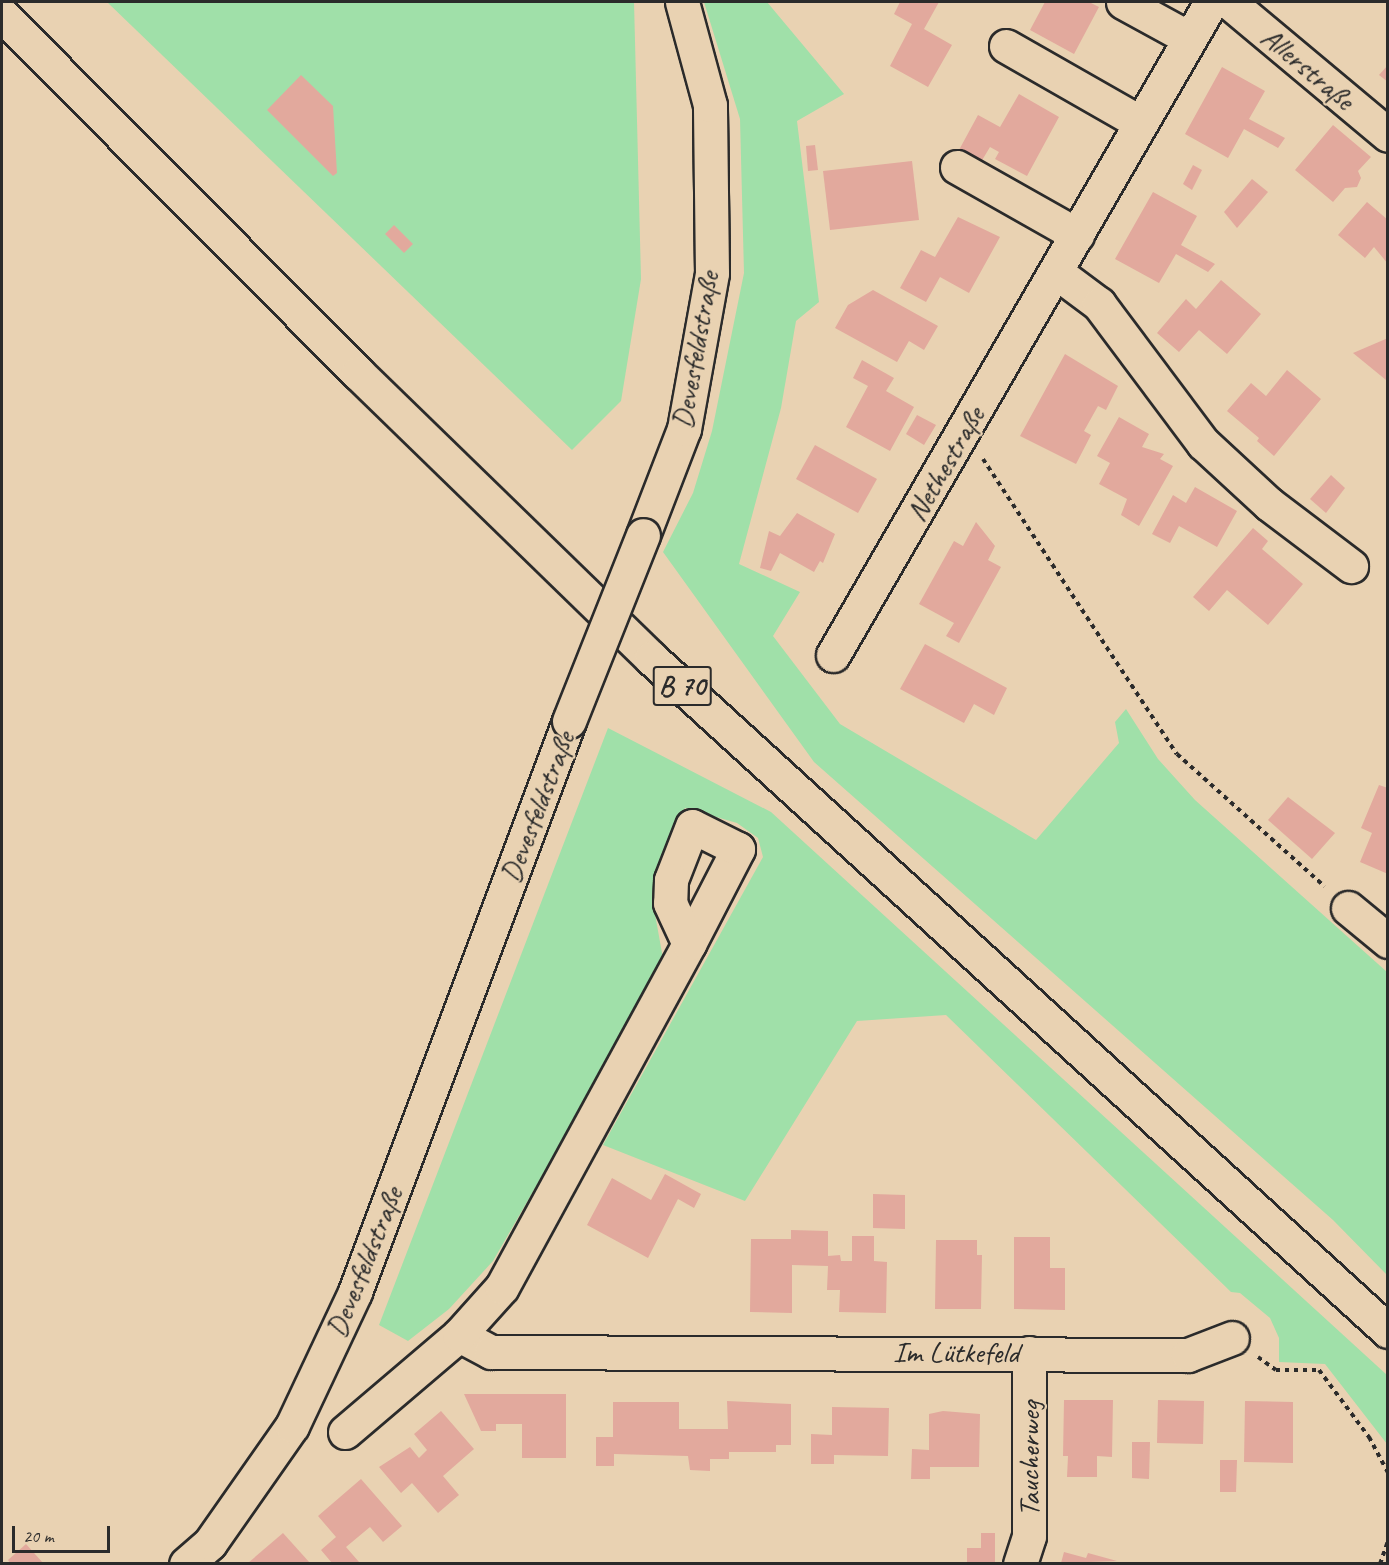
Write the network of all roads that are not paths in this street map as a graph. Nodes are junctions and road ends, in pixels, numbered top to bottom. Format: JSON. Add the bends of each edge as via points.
{"nodes":[{"id":1,"x":682,"y":2,"type":"edge"},
{"id":2,"x":1122,"y":2,"type":"edge"},
{"id":3,"x":1211,"y":2,"type":"edge"},
{"id":4,"x":1229,"y":2,"type":"edge"},
{"id":5,"x":2,"y":15,"type":"edge"},
{"id":6,"x":1189,"y":38,"type":"junction"},
{"id":7,"x":1006,"y":46,"type":"dead end"},
{"id":8,"x":1141,"y":123,"type":"junction"},
{"id":9,"x":1388,"y":135,"type":"edge"},
{"id":10,"x":957,"y":167,"type":"dead end"},
{"id":11,"x":1077,"y":235,"type":"junction"},
{"id":12,"x":1056,"y":272,"type":"junction"},
{"id":13,"x":1351,"y":566,"type":"dead end"},
{"id":14,"x":833,"y":654,"type":"dead end"},
{"id":15,"x":1348,"y":908,"type":"road end"},
{"id":16,"x":1388,"y":941,"type":"edge"},
{"id":17,"x":689,"y":944,"type":"dead end"},
{"id":18,"x":1388,"y":1331,"type":"edge"},
{"id":19,"x":459,"y":1335,"type":"junction"},
{"id":20,"x":1232,"y":1338,"type":"road end"},
{"id":21,"x":1029,"y":1353,"type":"junction"},
{"id":22,"x":345,"y":1432,"type":"dead end"},
{"id":23,"x":186,"y":1563,"type":"edge"},
{"id":24,"x":1020,"y":1563,"type":"edge"}],
"edges":[{"from":1,"to":23,"type":"main road","name":"Devesfeldstraße","bridge":true,"via":[[710,105],[712,273],[684,429],[569,721],[355,1292],[292,1426],[210,1543]]},
{"from":2,"to":6,"type":"main road"},
{"from":3,"to":6,"type":"main road","name":"Nethestraße"},
{"from":4,"to":9,"type":"main road","name":"Allerstraße"},
{"from":5,"to":18,"type":"main road","number":"B 70","via":[[358,373],[651,658]]},
{"from":6,"to":8,"type":"main road","name":"Nethestraße"},
{"from":7,"to":8,"type":"main road"},
{"from":8,"to":11,"type":"main road","name":"Nethestraße"},
{"from":10,"to":11,"type":"main road"},
{"from":11,"to":12,"type":"main road","name":"Nethestraße"},
{"from":12,"to":13,"type":"main road","via":[[1099,304],[1203,443],[1269,504]]},
{"from":12,"to":14,"type":"main road","name":"Nethestraße"},
{"from":15,"to":16,"type":"main road"},
{"from":17,"to":19,"type":"main road","via":[[502,1287]]},
{"from":19,"to":21,"type":"main road","name":"Im Lütkefeld","via":[[491,1352]]},
{"from":19,"to":22,"type":"main road"},
{"from":20,"to":21,"type":"main road","name":"Im Lütkefeld","via":[[1188,1355]]},
{"from":21,"to":24,"type":"main road","name":"Taucherweg","via":[[1029,1536]]}]}
